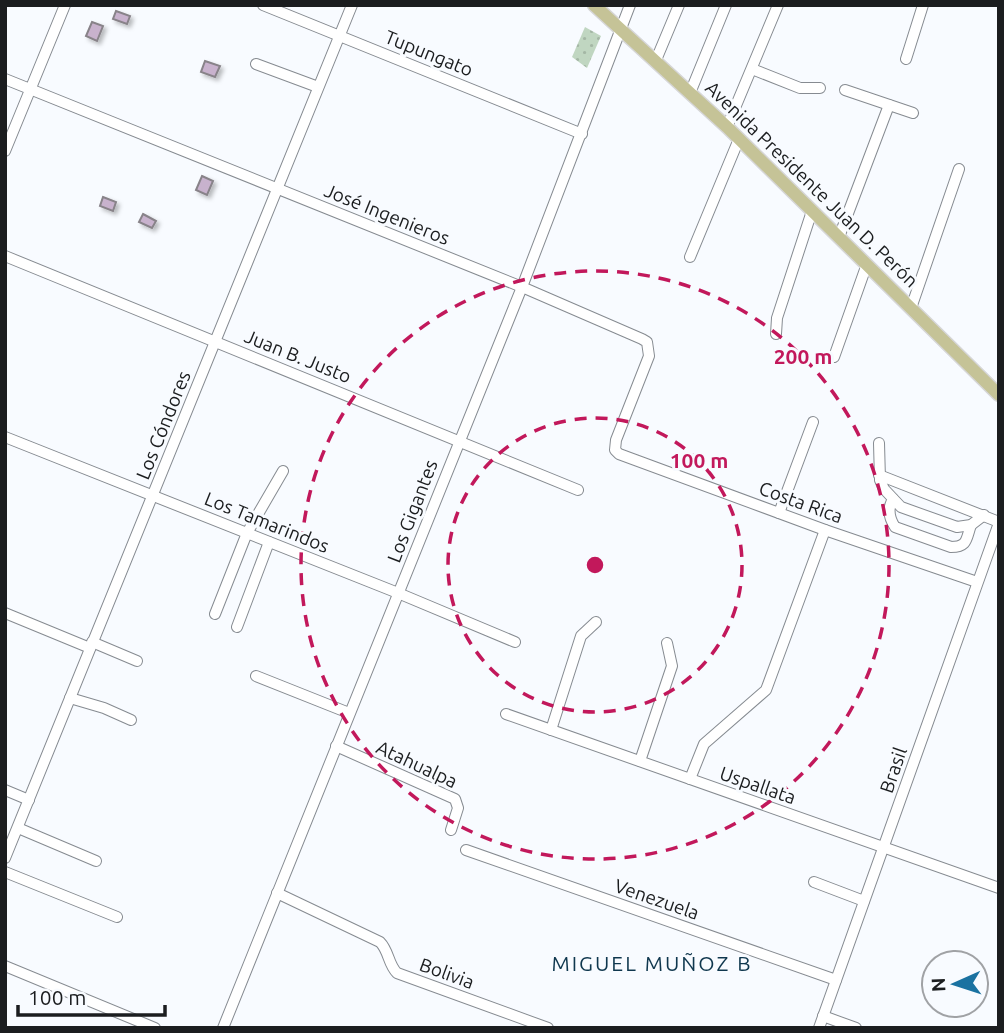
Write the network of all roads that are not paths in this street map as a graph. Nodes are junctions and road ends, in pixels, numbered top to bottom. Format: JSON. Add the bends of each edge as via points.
{"nodes":[{"id":1,"x":65,"y":5,"type":"edge"},
{"id":2,"x":263,"y":5,"type":"edge"},
{"id":3,"x":352,"y":5,"type":"edge"},
{"id":4,"x":594,"y":5,"type":"edge"},
{"id":5,"x":630,"y":5,"type":"edge"},
{"id":6,"x":679,"y":5,"type":"edge"},
{"id":7,"x":726,"y":5,"type":"edge"},
{"id":8,"x":778,"y":5,"type":"edge"},
{"id":9,"x":923,"y":5,"type":"edge"},
{"id":10,"x":621,"y":29,"type":"junction"},
{"id":11,"x":339,"y":36,"type":"junction"},
{"id":12,"x":905,"y":59,"type":"dead end"},
{"id":13,"x":656,"y":60,"type":"junction"},
{"id":14,"x":256,"y":64,"type":"dead end"},
{"id":15,"x":752,"y":69,"type":"junction"},
{"id":16,"x":5,"y":79,"type":"edge"},
{"id":17,"x":318,"y":87,"type":"junction"},
{"id":18,"x":820,"y":88,"type":"dead end"},
{"id":19,"x":30,"y":89,"type":"junction"},
{"id":20,"x":845,"y":90,"type":"dead end"},
{"id":21,"x":690,"y":93,"type":"junction"},
{"id":22,"x":889,"y":106,"type":"junction"},
{"id":23,"x":913,"y":113,"type":"dead end"},
{"id":24,"x":727,"y":127,"type":"junction"},
{"id":25,"x":582,"y":134,"type":"junction"},
{"id":26,"x":739,"y":139,"type":"junction"},
{"id":27,"x":5,"y":151,"type":"edge"},
{"id":28,"x":959,"y":169,"type":"dead end"},
{"id":29,"x":277,"y":188,"type":"junction"},
{"id":30,"x":813,"y":211,"type":"junction"},
{"id":31,"x":839,"y":237,"type":"junction"},
{"id":32,"x":5,"y":256,"type":"edge"},
{"id":33,"x":690,"y":257,"type":"dead end"},
{"id":34,"x":867,"y":264,"type":"junction"},
{"id":35,"x":522,"y":287,"type":"junction"},
{"id":36,"x":911,"y":308,"type":"junction"},
{"id":37,"x":776,"y":334,"type":"dead end"},
{"id":38,"x":216,"y":342,"type":"junction"},
{"id":39,"x":834,"y":357,"type":"dead end"},
{"id":40,"x":999,"y":395,"type":"edge"},
{"id":41,"x":813,"y":422,"type":"dead end"},
{"id":42,"x":5,"y":437,"type":"edge"},
{"id":43,"x":458,"y":439,"type":"junction"},
{"id":44,"x":879,"y":443,"type":"dead end"},
{"id":45,"x":615,"y":450,"type":"joint"},
{"id":46,"x":283,"y":471,"type":"dead end"},
{"id":47,"x":879,"y":475,"type":"junction"},
{"id":48,"x":578,"y":490,"type":"dead end"},
{"id":49,"x":154,"y":495,"type":"junction"},
{"id":50,"x":893,"y":499,"type":"junction"},
{"id":51,"x":779,"y":513,"type":"junction"},
{"id":52,"x":984,"y":515,"type":"junction"},
{"id":53,"x":999,"y":522,"type":"edge"},
{"id":54,"x":971,"y":525,"type":"junction"},
{"id":55,"x":825,"y":530,"type":"junction"},
{"id":56,"x":247,"y":533,"type":"junction"},
{"id":57,"x":269,"y":542,"type":"junction"},
{"id":58,"x":977,"y":582,"type":"junction"},
{"id":59,"x":398,"y":593,"type":"junction"},
{"id":60,"x":5,"y":614,"type":"edge"},
{"id":61,"x":215,"y":614,"type":"dead end"},
{"id":62,"x":596,"y":622,"type":"dead end"},
{"id":63,"x":237,"y":627,"type":"dead end"},
{"id":64,"x":516,"y":642,"type":"dead end"},
{"id":65,"x":667,"y":643,"type":"dead end"},
{"id":66,"x":91,"y":645,"type":"junction"},
{"id":67,"x":137,"y":661,"type":"dead end"},
{"id":68,"x":256,"y":676,"type":"dead end"},
{"id":69,"x":70,"y":698,"type":"junction"},
{"id":70,"x":349,"y":713,"type":"junction"},
{"id":71,"x":506,"y":714,"type":"dead end"},
{"id":72,"x":131,"y":720,"type":"dead end"},
{"id":73,"x":551,"y":730,"type":"junction"},
{"id":74,"x":336,"y":746,"type":"junction"},
{"id":75,"x":640,"y":761,"type":"junction"},
{"id":76,"x":690,"y":779,"type":"junction"},
{"id":77,"x":5,"y":790,"type":"edge"},
{"id":78,"x":29,"y":800,"type":"junction"},
{"id":79,"x":18,"y":828,"type":"junction"},
{"id":80,"x":451,"y":830,"type":"dead end"},
{"id":81,"x":884,"y":847,"type":"junction"},
{"id":82,"x":466,"y":850,"type":"dead end"},
{"id":83,"x":5,"y":858,"type":"edge"},
{"id":84,"x":96,"y":862,"type":"dead end"},
{"id":85,"x":5,"y":872,"type":"edge"},
{"id":86,"x":814,"y":882,"type":"dead end"},
{"id":87,"x":999,"y":888,"type":"edge"},
{"id":88,"x":277,"y":893,"type":"junction"},
{"id":89,"x":864,"y":901,"type":"junction"},
{"id":90,"x":117,"y":918,"type":"dead end"},
{"id":91,"x":5,"y":966,"type":"edge"},
{"id":92,"x":836,"y":980,"type":"junction"},
{"id":93,"x":823,"y":1016,"type":"junction"},
{"id":94,"x":155,"y":1028,"type":"edge"},
{"id":95,"x":223,"y":1028,"type":"edge"},
{"id":96,"x":548,"y":1028,"type":"edge"},
{"id":97,"x":819,"y":1028,"type":"edge"},
{"id":98,"x":856,"y":1028,"type":"edge"}],
"edges":[{"from":1,"to":19,"type":"street"},
{"from":2,"to":11,"type":"street","name":"Tupungato"},
{"from":3,"to":11,"type":"street","name":"Los Cóndores"},
{"from":4,"to":10,"type":"main road","name":"Avenida Presidente Juan D. Perón"},
{"from":5,"to":10,"type":"street","name":"Los Gigantes"},
{"from":6,"to":13,"type":"street"},
{"from":7,"to":21,"type":"street"},
{"from":8,"to":15,"type":"street"},
{"from":9,"to":12,"type":"street"},
{"from":10,"to":13,"type":"main road","name":"Avenida Presidente Juan D. Perón"},
{"from":10,"to":25,"type":"street","name":"Los Gigantes"},
{"from":11,"to":17,"type":"street","name":"Los Cóndores"},
{"from":11,"to":25,"type":"street","name":"Tupungato"},
{"from":13,"to":21,"type":"main road","name":"Avenida Presidente Juan D. Perón"},
{"from":14,"to":17,"type":"street"},
{"from":15,"to":18,"type":"street","via":[[800,88]]},
{"from":15,"to":24,"type":"street"},
{"from":16,"to":19,"type":"street","name":"José Ingenieros"},
{"from":17,"to":29,"type":"street","name":"Los Cóndores"},
{"from":19,"to":27,"type":"street"},
{"from":19,"to":29,"type":"street","name":"José Ingenieros"},
{"from":20,"to":22,"type":"street"},
{"from":21,"to":24,"type":"main road","name":"Avenida Presidente Juan D. Perón"},
{"from":22,"to":23,"type":"street"},
{"from":22,"to":31,"type":"street"},
{"from":24,"to":26,"type":"main road","name":"Avenida Presidente Juan D. Perón"},
{"from":25,"to":35,"type":"street","name":"Los Gigantes"},
{"from":26,"to":30,"type":"main road","name":"Avenida Presidente Juan D. Perón"},
{"from":26,"to":33,"type":"street"},
{"from":28,"to":36,"type":"street"},
{"from":29,"to":35,"type":"street","name":"José Ingenieros"},
{"from":29,"to":38,"type":"street","name":"Los Cóndores"},
{"from":30,"to":31,"type":"main road","name":"Avenida Presidente Juan D. Perón"},
{"from":30,"to":37,"type":"street","via":[[777,318]]},
{"from":31,"to":34,"type":"main road","name":"Avenida Presidente Juan D. Perón"},
{"from":32,"to":38,"type":"street","name":"Juan B. Justo"},
{"from":34,"to":36,"type":"main road","name":"Avenida Presidente Juan D. Perón"},
{"from":34,"to":39,"type":"street"},
{"from":35,"to":43,"type":"street","name":"Los Gigantes"},
{"from":35,"to":45,"type":"street","name":"José Ingenieros","via":[[648,342],[649,356]]},
{"from":36,"to":40,"type":"main road","name":"Avenida Presidente Juan D. Perón"},
{"from":38,"to":43,"type":"street","name":"Juan B. Justo"},
{"from":38,"to":49,"type":"street","name":"Los Cóndores"},
{"from":41,"to":51,"type":"street"},
{"from":42,"to":49,"type":"street","name":"Los Tamarindos"},
{"from":43,"to":48,"type":"street","name":"Juan B. Justo"},
{"from":43,"to":59,"type":"street","name":"Los Gigantes"},
{"from":44,"to":47,"type":"street"},
{"from":45,"to":51,"type":"street","name":"Costa Rica"},
{"from":46,"to":56,"type":"street"},
{"from":47,"to":50,"type":"street"},
{"from":47,"to":52,"type":"street"},
{"from":49,"to":56,"type":"street","name":"Los Tamarindos"},
{"from":49,"to":66,"type":"street","name":"Los Cóndores"},
{"from":50,"to":54,"type":"street","via":[[901,507],[957,527]]},
{"from":50,"to":54,"type":"street","via":[[889,514],[895,527],[951,547],[964,544]]},
{"from":51,"to":55,"type":"street","name":"Costa Rica"},
{"from":52,"to":53,"type":"street"},
{"from":52,"to":54,"type":"street"},
{"from":53,"to":58,"type":"street","name":"Brasil"},
{"from":55,"to":58,"type":"street","name":"Costa Rica"},
{"from":55,"to":76,"type":"street","via":[[766,690],[704,744]]},
{"from":56,"to":57,"type":"street","name":"Los Tamarindos"},
{"from":56,"to":61,"type":"street"},
{"from":57,"to":59,"type":"street","name":"Los Tamarindos"},
{"from":57,"to":63,"type":"street"},
{"from":58,"to":81,"type":"street","name":"Brasil"},
{"from":59,"to":64,"type":"street","name":"Los Tamarindos"},
{"from":59,"to":70,"type":"street","name":"Los Gigantes"},
{"from":60,"to":66,"type":"street"},
{"from":62,"to":73,"type":"street","via":[[581,636]]},
{"from":65,"to":75,"type":"street","via":[[672,666]]},
{"from":66,"to":67,"type":"street"},
{"from":66,"to":69,"type":"street","name":"Los Cóndores"},
{"from":68,"to":70,"type":"street"},
{"from":69,"to":72,"type":"street"},
{"from":69,"to":78,"type":"street","name":"Los Cóndores"},
{"from":70,"to":74,"type":"street","name":"Los Gigantes"},
{"from":71,"to":73,"type":"street","name":"Uspallata"},
{"from":73,"to":75,"type":"street","name":"Uspallata"},
{"from":74,"to":80,"type":"street","name":"Atahualpa","via":[[455,799],[458,808]]},
{"from":74,"to":88,"type":"street","name":"Los Gigantes"},
{"from":75,"to":76,"type":"street","name":"Uspallata"},
{"from":76,"to":81,"type":"street","name":"Uspallata"},
{"from":77,"to":78,"type":"street"},
{"from":78,"to":79,"type":"street","name":"Los Cóndores"},
{"from":79,"to":83,"type":"street","name":"Los Cóndores"},
{"from":79,"to":84,"type":"street"},
{"from":81,"to":87,"type":"street","name":"Uspallata"},
{"from":81,"to":89,"type":"street","name":"Brasil"},
{"from":82,"to":92,"type":"street","name":"Venezuela"},
{"from":85,"to":90,"type":"street"},
{"from":86,"to":89,"type":"street"},
{"from":88,"to":95,"type":"street","name":"Los Gigantes"},
{"from":88,"to":96,"type":"street","name":"Bolivia","via":[[380,942],[397,973]]},
{"from":89,"to":92,"type":"street","name":"Brasil"},
{"from":91,"to":94,"type":"street"},
{"from":92,"to":93,"type":"street","name":"Brasil"},
{"from":93,"to":97,"type":"street","name":"Brasil"},
{"from":93,"to":98,"type":"street"}]}
